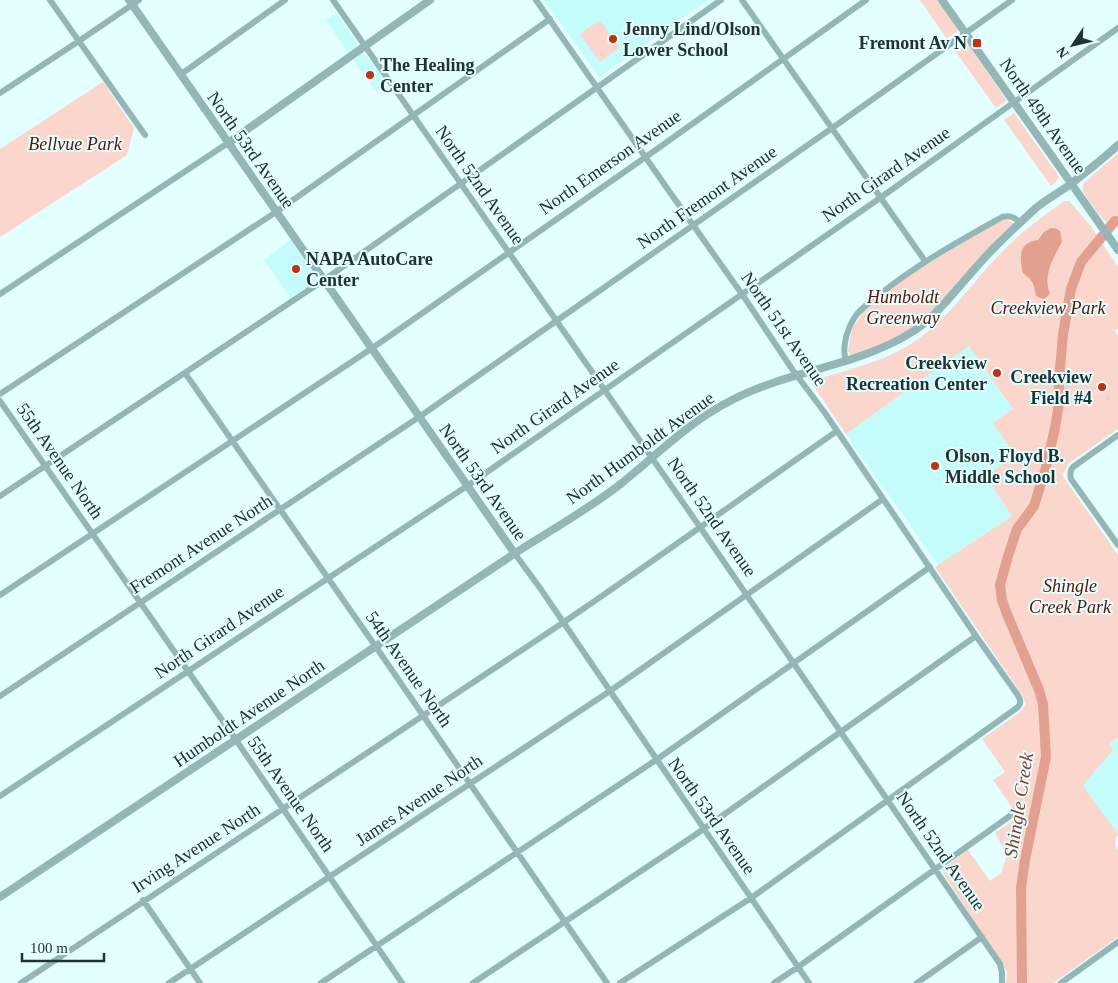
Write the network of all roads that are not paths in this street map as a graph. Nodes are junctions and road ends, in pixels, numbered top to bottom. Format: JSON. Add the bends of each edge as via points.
{"nodes":[{"id":1,"x":50,"y":0,"type":"edge"},
{"id":2,"x":285,"y":0,"type":"edge"},
{"id":3,"x":333,"y":0,"type":"edge"},
{"id":4,"x":430,"y":0,"type":"edge"},
{"id":5,"x":536,"y":0,"type":"edge"},
{"id":6,"x":721,"y":0,"type":"edge"},
{"id":7,"x":742,"y":0,"type":"edge"},
{"id":8,"x":866,"y":0,"type":"edge"},
{"id":9,"x":942,"y":0,"type":"edge"},
{"id":10,"x":1012,"y":0,"type":"edge"},
{"id":11,"x":133,"y":1,"type":"edge"},
{"id":12,"x":550,"y":19,"type":"junction"},
{"id":13,"x":1118,"y":28,"type":"edge"},
{"id":14,"x":966,"y":32,"type":"junction"},
{"id":15,"x":79,"y":42,"type":"junction"},
{"id":16,"x":365,"y":46,"type":"junction"},
{"id":17,"x":783,"y":59,"type":"junction"},
{"id":18,"x":180,"y":75,"type":"junction"},
{"id":19,"x":597,"y":87,"type":"junction"},
{"id":20,"x":0,"y":93,"type":"edge"},
{"id":21,"x":1014,"y":103,"type":"junction"},
{"id":22,"x":413,"y":114,"type":"junction"},
{"id":23,"x":832,"y":128,"type":"junction"},
{"id":24,"x":145,"y":135,"type":"dead end"},
{"id":25,"x":228,"y":143,"type":"junction"},
{"id":26,"x":1118,"y":145,"type":"edge"},
{"id":27,"x":645,"y":157,"type":"junction"},
{"id":28,"x":461,"y":183,"type":"junction"},
{"id":29,"x":1071,"y":184,"type":"junction"},
{"id":30,"x":880,"y":198,"type":"junction"},
{"id":31,"x":276,"y":212,"type":"junction"},
{"id":32,"x":1021,"y":223,"type":"junction"},
{"id":33,"x":693,"y":225,"type":"junction"},
{"id":34,"x":1116,"y":247,"type":"edge"},
{"id":35,"x":509,"y":252,"type":"junction"},
{"id":36,"x":926,"y":261,"type":"junction"},
{"id":37,"x":324,"y":280,"type":"junction"},
{"id":38,"x":0,"y":294,"type":"edge"},
{"id":39,"x":742,"y":294,"type":"junction"},
{"id":40,"x":557,"y":321,"type":"junction"},
{"id":41,"x":371,"y":348,"type":"junction"},
{"id":42,"x":846,"y":361,"type":"junction"},
{"id":43,"x":185,"y":373,"type":"junction"},
{"id":44,"x":797,"y":375,"type":"junction"},
{"id":45,"x":605,"y":390,"type":"junction"},
{"id":46,"x":0,"y":394,"type":"edge"},
{"id":47,"x":0,"y":401,"type":"edge"},
{"id":48,"x":419,"y":417,"type":"junction"},
{"id":49,"x":837,"y":431,"type":"junction"},
{"id":50,"x":1118,"y":435,"type":"edge"},
{"id":51,"x":232,"y":441,"type":"junction"},
{"id":52,"x":652,"y":457,"type":"junction"},
{"id":53,"x":45,"y":466,"type":"junction"},
{"id":54,"x":467,"y":486,"type":"junction"},
{"id":55,"x":0,"y":496,"type":"edge"},
{"id":56,"x":883,"y":499,"type":"junction"},
{"id":57,"x":280,"y":510,"type":"junction"},
{"id":58,"x":700,"y":526,"type":"junction"},
{"id":59,"x":92,"y":534,"type":"junction"},
{"id":60,"x":1116,"y":537,"type":"edge"},
{"id":61,"x":1118,"y":545,"type":"edge"},
{"id":62,"x":515,"y":554,"type":"junction"},
{"id":63,"x":930,"y":567,"type":"junction"},
{"id":64,"x":327,"y":578,"type":"junction"},
{"id":65,"x":0,"y":595,"type":"edge"},
{"id":66,"x":748,"y":595,"type":"junction"},
{"id":67,"x":140,"y":603,"type":"junction"},
{"id":68,"x":563,"y":623,"type":"junction"},
{"id":69,"x":976,"y":636,"type":"junction"},
{"id":70,"x":376,"y":647,"type":"junction"},
{"id":71,"x":794,"y":664,"type":"junction"},
{"id":72,"x":187,"y":671,"type":"junction"},
{"id":73,"x":610,"y":691,"type":"junction"},
{"id":74,"x":0,"y":696,"type":"edge"},
{"id":75,"x":424,"y":716,"type":"junction"},
{"id":76,"x":841,"y":732,"type":"junction"},
{"id":77,"x":236,"y":740,"type":"junction"},
{"id":78,"x":656,"y":760,"type":"junction"},
{"id":79,"x":470,"y":784,"type":"junction"},
{"id":80,"x":0,"y":796,"type":"edge"},
{"id":81,"x":888,"y":801,"type":"junction"},
{"id":82,"x":283,"y":809,"type":"junction"},
{"id":83,"x":1014,"y":813,"type":"dead end"},
{"id":84,"x":703,"y":829,"type":"junction"},
{"id":85,"x":518,"y":852,"type":"junction"},
{"id":86,"x":935,"y":869,"type":"junction"},
{"id":87,"x":330,"y":877,"type":"junction"},
{"id":88,"x":0,"y":897,"type":"edge"},
{"id":89,"x":751,"y":898,"type":"junction"},
{"id":90,"x":143,"y":900,"type":"junction"},
{"id":91,"x":565,"y":922,"type":"junction"},
{"id":92,"x":982,"y":937,"type":"junction"},
{"id":93,"x":1118,"y":942,"type":"edge"},
{"id":94,"x":377,"y":946,"type":"junction"},
{"id":95,"x":798,"y":967,"type":"junction"},
{"id":96,"x":190,"y":969,"type":"junction"},
{"id":97,"x":20,"y":983,"type":"edge"},
{"id":98,"x":169,"y":983,"type":"edge"},
{"id":99,"x":200,"y":983,"type":"edge"},
{"id":100,"x":321,"y":983,"type":"edge"},
{"id":101,"x":402,"y":983,"type":"edge"},
{"id":102,"x":473,"y":983,"type":"edge"},
{"id":103,"x":607,"y":983,"type":"edge"},
{"id":104,"x":620,"y":983,"type":"edge"},
{"id":105,"x":774,"y":983,"type":"edge"},
{"id":106,"x":809,"y":983,"type":"edge"},
{"id":107,"x":917,"y":983,"type":"edge"},
{"id":108,"x":1002,"y":983,"type":"edge"},
{"id":109,"x":1061,"y":983,"type":"edge"}],
"edges":[{"from":1,"to":15,"type":"street"},
{"from":2,"to":18,"type":"street"},
{"from":3,"to":16,"type":"street","name":"North 52nd Avenue"},
{"from":4,"to":16,"type":"street"},
{"from":5,"to":12,"type":"street","name":"North 51st Avenue"},
{"from":6,"to":19,"type":"street"},
{"from":7,"to":17,"type":"street"},
{"from":8,"to":17,"type":"street","name":"North Emerson Avenue"},
{"from":9,"to":14,"type":"street","name":"North 49th Avenue"},
{"from":10,"to":14,"type":"street","name":"North Fremont Avenue"},
{"from":11,"to":15,"type":"street"},
{"from":11,"to":18,"type":"street","name":"North 53rd Avenue"},
{"from":12,"to":19,"type":"street","name":"North 51st Avenue"},
{"from":12,"to":22,"type":"street"},
{"from":13,"to":21,"type":"street","name":"North Girard Avenue"},
{"from":14,"to":21,"type":"street","name":"North 49th Avenue"},
{"from":14,"to":23,"type":"street","name":"North Fremont Avenue"},
{"from":15,"to":20,"type":"street"},
{"from":15,"to":24,"type":"street"},
{"from":16,"to":22,"type":"street","name":"North 52nd Avenue"},
{"from":16,"to":25,"type":"street"},
{"from":17,"to":23,"type":"street"},
{"from":17,"to":27,"type":"street","name":"North Emerson Avenue"},
{"from":18,"to":25,"type":"street","name":"North 53rd Avenue"},
{"from":19,"to":27,"type":"street","name":"North 51st Avenue"},
{"from":19,"to":28,"type":"street"},
{"from":21,"to":29,"type":"street","name":"North 49th Avenue"},
{"from":21,"to":30,"type":"street","name":"North Girard Avenue"},
{"from":22,"to":28,"type":"street","name":"North 52nd Avenue"},
{"from":22,"to":31,"type":"street"},
{"from":23,"to":30,"type":"street"},
{"from":23,"to":33,"type":"street","name":"North Fremont Avenue"},
{"from":25,"to":31,"type":"street","name":"North 53rd Avenue"},
{"from":25,"to":38,"type":"street"},
{"from":26,"to":29,"type":"street","name":"North Humboldt Avenue"},
{"from":27,"to":33,"type":"street","name":"North 51st Avenue"},
{"from":27,"to":35,"type":"street","name":"North Emerson Avenue"},
{"from":28,"to":35,"type":"street","name":"North 52nd Avenue"},
{"from":28,"to":37,"type":"street"},
{"from":29,"to":32,"type":"street","name":"North Humboldt Avenue"},
{"from":29,"to":34,"type":"street","name":"North 49th Avenue"},
{"from":30,"to":36,"type":"street"},
{"from":30,"to":39,"type":"street","name":"North Girard Avenue"},
{"from":31,"to":37,"type":"street","name":"North 53rd Avenue"},
{"from":31,"to":46,"type":"street"},
{"from":32,"to":36,"type":"street","via":[[1009,216],[1002,217]]},
{"from":32,"to":42,"type":"street","name":"North Humboldt Avenue","via":[[914,331]]},
{"from":33,"to":39,"type":"street","name":"North 51st Avenue"},
{"from":33,"to":40,"type":"street","name":"North Fremont Avenue"},
{"from":35,"to":40,"type":"street","name":"North 52nd Avenue"},
{"from":35,"to":41,"type":"street","name":"North Emerson Avenue"},
{"from":36,"to":42,"type":"street","via":[[857,314],[846,340]]},
{"from":37,"to":41,"type":"street","name":"North 53rd Avenue"},
{"from":37,"to":43,"type":"street"},
{"from":39,"to":44,"type":"street","name":"North 51st Avenue"},
{"from":39,"to":45,"type":"street","name":"North Girard Avenue"},
{"from":40,"to":45,"type":"street","name":"North 52nd Avenue"},
{"from":40,"to":48,"type":"street","name":"North Fremont Avenue"},
{"from":41,"to":48,"type":"street","name":"North 53rd Avenue"},
{"from":41,"to":51,"type":"street","name":"North Emerson Avenue"},
{"from":42,"to":44,"type":"street","name":"North Humboldt Avenue"},
{"from":43,"to":51,"type":"street","name":"54th Avenue North"},
{"from":43,"to":53,"type":"street"},
{"from":44,"to":49,"type":"street","name":"North 51st Avenue"},
{"from":44,"to":52,"type":"street","name":"North Humboldt Avenue","via":[[771,383],[710,412]]},
{"from":45,"to":52,"type":"street","name":"North 52nd Avenue"},
{"from":45,"to":54,"type":"street","name":"North Girard Avenue"},
{"from":47,"to":53,"type":"street","name":"55th Avenue North"},
{"from":48,"to":54,"type":"street","name":"North 53rd Avenue"},
{"from":48,"to":57,"type":"street","name":"Fremont Avenue North"},
{"from":49,"to":56,"type":"street","name":"North 51st Avenue"},
{"from":49,"to":58,"type":"street","name":"Irving Avenue North"},
{"from":50,"to":60,"type":"street","via":[[1070,471],[1071,479]]},
{"from":51,"to":57,"type":"street","name":"54th Avenue North"},
{"from":51,"to":59,"type":"street","name":"North Emerson Avenue"},
{"from":52,"to":58,"type":"street","name":"North 52nd Avenue"},
{"from":52,"to":62,"type":"street","name":"North Humboldt Avenue","via":[[588,508]]},
{"from":53,"to":55,"type":"street"},
{"from":53,"to":59,"type":"street","name":"55th Avenue North"},
{"from":54,"to":62,"type":"street","name":"North 53rd Avenue"},
{"from":54,"to":64,"type":"street","name":"North Girard Avenue"},
{"from":56,"to":63,"type":"street","name":"North 51st Avenue"},
{"from":56,"to":66,"type":"street","name":"James Avenue North"},
{"from":57,"to":64,"type":"street","name":"54th Avenue North"},
{"from":57,"to":67,"type":"street","name":"Fremont Avenue North"},
{"from":58,"to":66,"type":"street","name":"North 52nd Avenue"},
{"from":58,"to":68,"type":"street","name":"Irving Avenue North"},
{"from":59,"to":65,"type":"street","name":"North Emerson Avenue"},
{"from":59,"to":67,"type":"street","name":"55th Avenue North"},
{"from":60,"to":61,"type":"street"},
{"from":62,"to":68,"type":"street","name":"North 53rd Avenue"},
{"from":62,"to":70,"type":"street","name":"Humboldt Avenue North"},
{"from":63,"to":69,"type":"street","name":"North 51st Avenue"},
{"from":63,"to":71,"type":"street"},
{"from":64,"to":70,"type":"street","name":"54th Avenue North"},
{"from":64,"to":72,"type":"street","name":"North Girard Avenue"},
{"from":66,"to":71,"type":"street","name":"North 52nd Avenue"},
{"from":66,"to":73,"type":"street","name":"James Avenue North"},
{"from":67,"to":72,"type":"street","name":"55th Avenue North"},
{"from":67,"to":74,"type":"street","name":"Fremont Avenue North"},
{"from":68,"to":73,"type":"street","name":"North 53rd Avenue"},
{"from":68,"to":75,"type":"street","name":"Irving Avenue North"},
{"from":69,"to":76,"type":"street"},
{"from":69,"to":81,"type":"street","name":"North 51st Avenue","via":[[1018,694],[1020,704]]},
{"from":70,"to":75,"type":"street","name":"54th Avenue North"},
{"from":70,"to":77,"type":"street","name":"Humboldt Avenue North"},
{"from":71,"to":76,"type":"street","name":"North 52nd Avenue"},
{"from":71,"to":78,"type":"street"},
{"from":72,"to":77,"type":"street","name":"55th Avenue North"},
{"from":72,"to":80,"type":"street","name":"North Girard Avenue"},
{"from":73,"to":78,"type":"street","name":"North 53rd Avenue"},
{"from":73,"to":79,"type":"street","name":"James Avenue North"},
{"from":75,"to":79,"type":"street","name":"54th Avenue North"},
{"from":75,"to":82,"type":"street","name":"Irving Avenue North"},
{"from":76,"to":81,"type":"street","name":"North 52nd Avenue"},
{"from":76,"to":84,"type":"street"},
{"from":77,"to":82,"type":"street","name":"55th Avenue North"},
{"from":77,"to":88,"type":"street","name":"Humboldt Avenue North"},
{"from":78,"to":84,"type":"street","name":"North 53rd Avenue"},
{"from":78,"to":85,"type":"street"},
{"from":79,"to":85,"type":"street","name":"54th Avenue North"},
{"from":79,"to":87,"type":"street","name":"James Avenue North"},
{"from":81,"to":86,"type":"street","name":"North 52nd Avenue"},
{"from":81,"to":89,"type":"street"},
{"from":82,"to":87,"type":"street","name":"55th Avenue North"},
{"from":82,"to":90,"type":"street","name":"Irving Avenue North"},
{"from":83,"to":86,"type":"street"},
{"from":84,"to":89,"type":"street","name":"North 53rd Avenue"},
{"from":84,"to":91,"type":"street"},
{"from":85,"to":91,"type":"street","name":"54th Avenue North"},
{"from":85,"to":94,"type":"street"},
{"from":86,"to":92,"type":"street","name":"North 52nd Avenue"},
{"from":86,"to":95,"type":"street"},
{"from":87,"to":94,"type":"street","name":"55th Avenue North"},
{"from":87,"to":96,"type":"street","name":"James Avenue North"},
{"from":89,"to":95,"type":"street","name":"North 53rd Avenue"},
{"from":89,"to":104,"type":"street"},
{"from":90,"to":96,"type":"street"},
{"from":90,"to":97,"type":"street","name":"Irving Avenue North"},
{"from":91,"to":102,"type":"street"},
{"from":91,"to":103,"type":"street","name":"54th Avenue North"},
{"from":92,"to":107,"type":"street"},
{"from":92,"to":108,"type":"street","name":"North 52nd Avenue","via":[[1000,964]]},
{"from":93,"to":109,"type":"street"},
{"from":94,"to":100,"type":"street"},
{"from":94,"to":101,"type":"street","name":"55th Avenue North"},
{"from":95,"to":105,"type":"street"},
{"from":95,"to":106,"type":"street","name":"North 53rd Avenue"},
{"from":96,"to":98,"type":"street","name":"James Avenue North"},
{"from":96,"to":99,"type":"street"}]}
